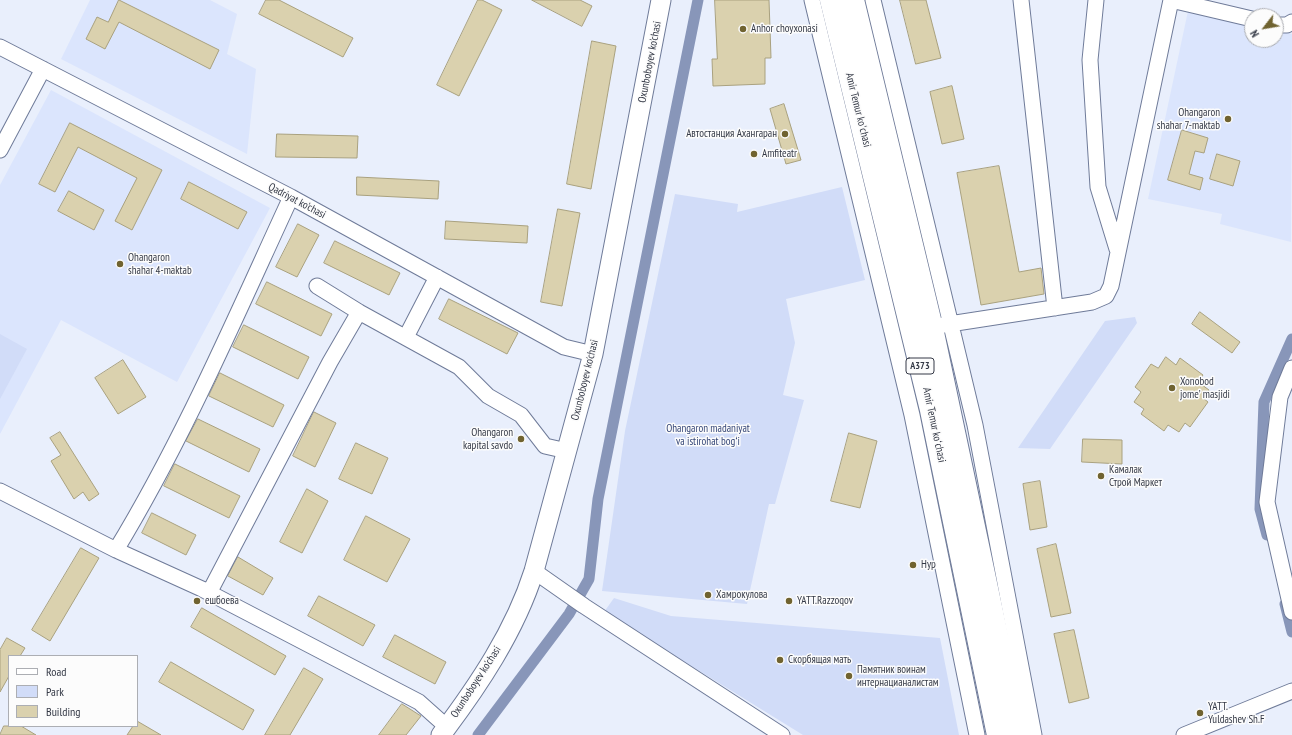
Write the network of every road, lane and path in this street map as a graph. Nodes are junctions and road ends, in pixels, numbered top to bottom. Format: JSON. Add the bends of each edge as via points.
{"nodes":[{"id":1,"x":812,"y":0,"type":"edge"},
{"id":2,"x":831,"y":0,"type":"edge"},
{"id":3,"x":853,"y":0,"type":"edge"},
{"id":4,"x":873,"y":0,"type":"edge"},
{"id":5,"x":1021,"y":0,"type":"edge"},
{"id":6,"x":1096,"y":0,"type":"edge"},
{"id":7,"x":1171,"y":0,"type":"edge"},
{"id":8,"x":658,"y":1,"type":"edge"},
{"id":9,"x":1244,"y":17,"type":"edge"},
{"id":10,"x":0,"y":47,"type":"edge"},
{"id":11,"x":869,"y":65,"type":"junction"},
{"id":12,"x":43,"y":69,"type":"junction"},
{"id":13,"x":894,"y":87,"type":"junction"},
{"id":14,"x":0,"y":150,"type":"edge"},
{"id":15,"x":291,"y":196,"type":"junction"},
{"id":16,"x":1118,"y":251,"type":"junction"},
{"id":17,"x":437,"y":277,"type":"junction"},
{"id":18,"x":317,"y":286,"type":"dead end"},
{"id":19,"x":1055,"y":308,"type":"junction"},
{"id":20,"x":359,"y":312,"type":"junction"},
{"id":21,"x":942,"y":326,"type":"junction"},
{"id":22,"x":406,"y":337,"type":"junction"},
{"id":23,"x":593,"y":354,"type":"junction"},
{"id":24,"x":1292,"y":368,"type":"edge"},
{"id":25,"x":567,"y":451,"type":"junction"},
{"id":26,"x":0,"y":491,"type":"edge"},
{"id":27,"x":116,"y":550,"type":"junction"},
{"id":28,"x":534,"y":571,"type":"junction"},
{"id":29,"x":209,"y":593,"type":"junction"},
{"id":30,"x":1292,"y":612,"type":"edge"},
{"id":31,"x":1292,"y":691,"type":"edge"},
{"id":32,"x":444,"y":731,"type":"edge"},
{"id":33,"x":782,"y":735,"type":"edge"},
{"id":34,"x":977,"y":735,"type":"edge"},
{"id":35,"x":998,"y":735,"type":"edge"},
{"id":36,"x":1018,"y":735,"type":"edge"},
{"id":37,"x":1034,"y":735,"type":"edge"},
{"id":38,"x":1184,"y":735,"type":"edge"}],
"edges":[{"from":1,"to":34,"type":"street","via":[[912,415]]},
{"from":2,"to":35,"type":"highway","name":"Amir Temur koʻchasi","number":"A373","via":[[931,410]]},
{"from":3,"to":11,"type":"highway","name":"Amir Temur koʻchasi","number":"A373"},
{"from":4,"to":13,"type":"street"},
{"from":5,"to":19,"type":"street"},
{"from":6,"to":16,"type":"street","via":[[1090,60],[1098,187]]},
{"from":7,"to":9,"type":"street"},
{"from":7,"to":16,"type":"street"},
{"from":8,"to":23,"type":"main road","name":"Oxunboboyev ko'chasi"},
{"from":10,"to":12,"type":"street","name":"Qadriyat ko'chasi"},
{"from":11,"to":13,"type":"street"},
{"from":11,"to":21,"type":"highway","name":"Amir Temur koʻchasi","number":"A373"},
{"from":12,"to":14,"type":"street"},
{"from":12,"to":15,"type":"street","name":"Qadriyat ko'chasi"},
{"from":13,"to":21,"type":"street"},
{"from":15,"to":17,"type":"street","name":"Qadriyat ko'chasi"},
{"from":15,"to":27,"type":"street","via":[[147,500]]},
{"from":16,"to":19,"type":"street","via":[[1111,286],[1106,296],[1092,302]]},
{"from":17,"to":22,"type":"street"},
{"from":17,"to":23,"type":"street","name":"Qadriyat ko'chasi","via":[[564,347]]},
{"from":18,"to":20,"type":"street"},
{"from":19,"to":21,"type":"street"},
{"from":20,"to":22,"type":"street"},
{"from":20,"to":29,"type":"street","via":[[330,362]]},
{"from":21,"to":36,"type":"highway","name":"Amir Temur koʻchasi","number":"A373"},
{"from":21,"to":37,"type":"street","via":[[982,456]]},
{"from":22,"to":25,"type":"street","via":[[459,367],[488,396],[521,415],[545,446]]},
{"from":23,"to":25,"type":"main road","name":"Oxunboboyev ko'chasi"},
{"from":24,"to":30,"type":"street","via":[[1280,397],[1267,502]]},
{"from":25,"to":28,"type":"main road","name":"Oxunboboyev ko'chasi"},
{"from":26,"to":27,"type":"street"},
{"from":27,"to":29,"type":"street"},
{"from":28,"to":32,"type":"main road","name":"Oxunboboyev ko'chasi","via":[[507,635]]},
{"from":28,"to":33,"type":"street"},
{"from":29,"to":32,"type":"street","via":[[419,702]]},
{"from":31,"to":38,"type":"street"}]}
